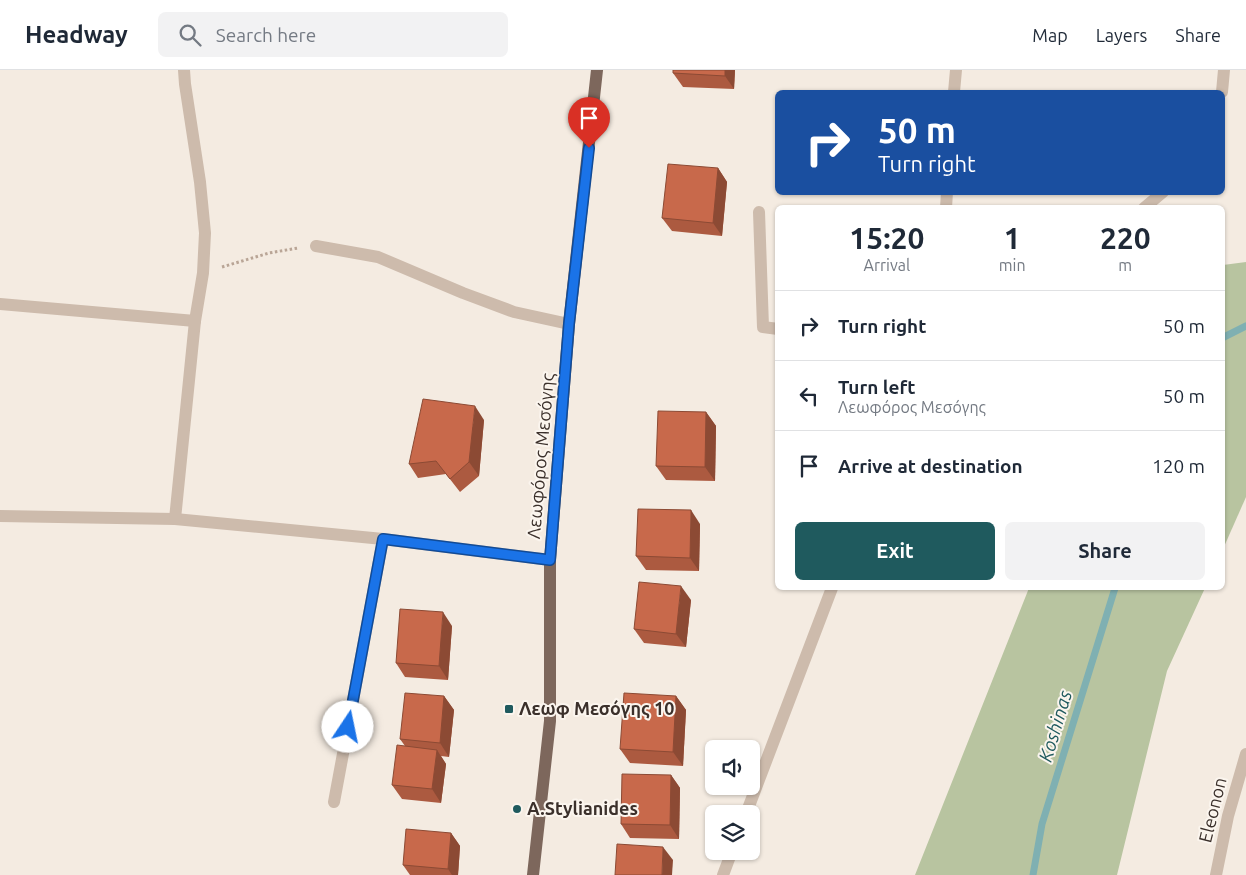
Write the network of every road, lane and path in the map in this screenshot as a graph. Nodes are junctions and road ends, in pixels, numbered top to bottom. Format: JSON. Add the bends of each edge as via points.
{"nodes":[{"id":1,"x":184,"y":70,"type":"edge"},
{"id":2,"x":598,"y":70,"type":"edge"},
{"id":3,"x":956,"y":70,"type":"edge"},
{"id":4,"x":1224,"y":70,"type":"edge"},
{"id":5,"x":954,"y":90,"type":"edge"},
{"id":6,"x":1222,"y":90,"type":"edge"},
{"id":7,"x":1159,"y":195,"type":"edge"},
{"id":8,"x":1148,"y":205,"type":"edge"},
{"id":9,"x":759,"y":212,"type":"dead end"},
{"id":10,"x":316,"y":246,"type":"joint"},
{"id":11,"x":203,"y":273,"type":"junction"},
{"id":12,"x":0,"y":304,"type":"edge"},
{"id":13,"x":196,"y":322,"type":"junction"},
{"id":14,"x":569,"y":324,"type":"junction"},
{"id":15,"x":775,"y":328,"type":"edge"},
{"id":16,"x":0,"y":516,"type":"edge"},
{"id":17,"x":175,"y":520,"type":"junction"},
{"id":18,"x":383,"y":539,"type":"junction"},
{"id":19,"x":550,"y":560,"type":"junction"},
{"id":20,"x":831,"y":590,"type":"edge"},
{"id":21,"x":1246,"y":754,"type":"edge"},
{"id":22,"x":334,"y":802,"type":"dead end"},
{"id":23,"x":749,"y":805,"type":"edge"},
{"id":24,"x":729,"y":860,"type":"edge"},
{"id":25,"x":533,"y":875,"type":"edge"},
{"id":26,"x":723,"y":875,"type":"edge"},
{"id":27,"x":1216,"y":875,"type":"edge"}],
"edges":[{"from":1,"to":11,"type":"street","via":[[205,233]]},
{"from":2,"to":14,"type":"main road","name":"Λεωφόρος Μεσόγης"},
{"from":3,"to":5,"type":"street"},
{"from":4,"to":6,"type":"street"},
{"from":7,"to":8,"type":"street"},
{"from":9,"to":15,"type":"street","via":[[763,326]]},
{"from":10,"to":11,"type":"path","via":[[269,253]]},
{"from":10,"to":14,"type":"street","via":[[378,257],[514,312]]},
{"from":11,"to":13,"type":"street"},
{"from":12,"to":13,"type":"street"},
{"from":13,"to":17,"type":"street"},
{"from":14,"to":19,"type":"main road","name":"Λεωφόρος Μεσόγης"},
{"from":16,"to":17,"type":"street"},
{"from":17,"to":18,"type":"street"},
{"from":18,"to":19,"type":"street"},
{"from":18,"to":22,"type":"street"},
{"from":19,"to":25,"type":"main road","name":"Λεωφόρος Μεσόγης","via":[[550,721]]},
{"from":20,"to":23,"type":"street"},
{"from":21,"to":27,"type":"street","name":"Eleonon","via":[[1228,816]]},
{"from":24,"to":26,"type":"street"}]}
